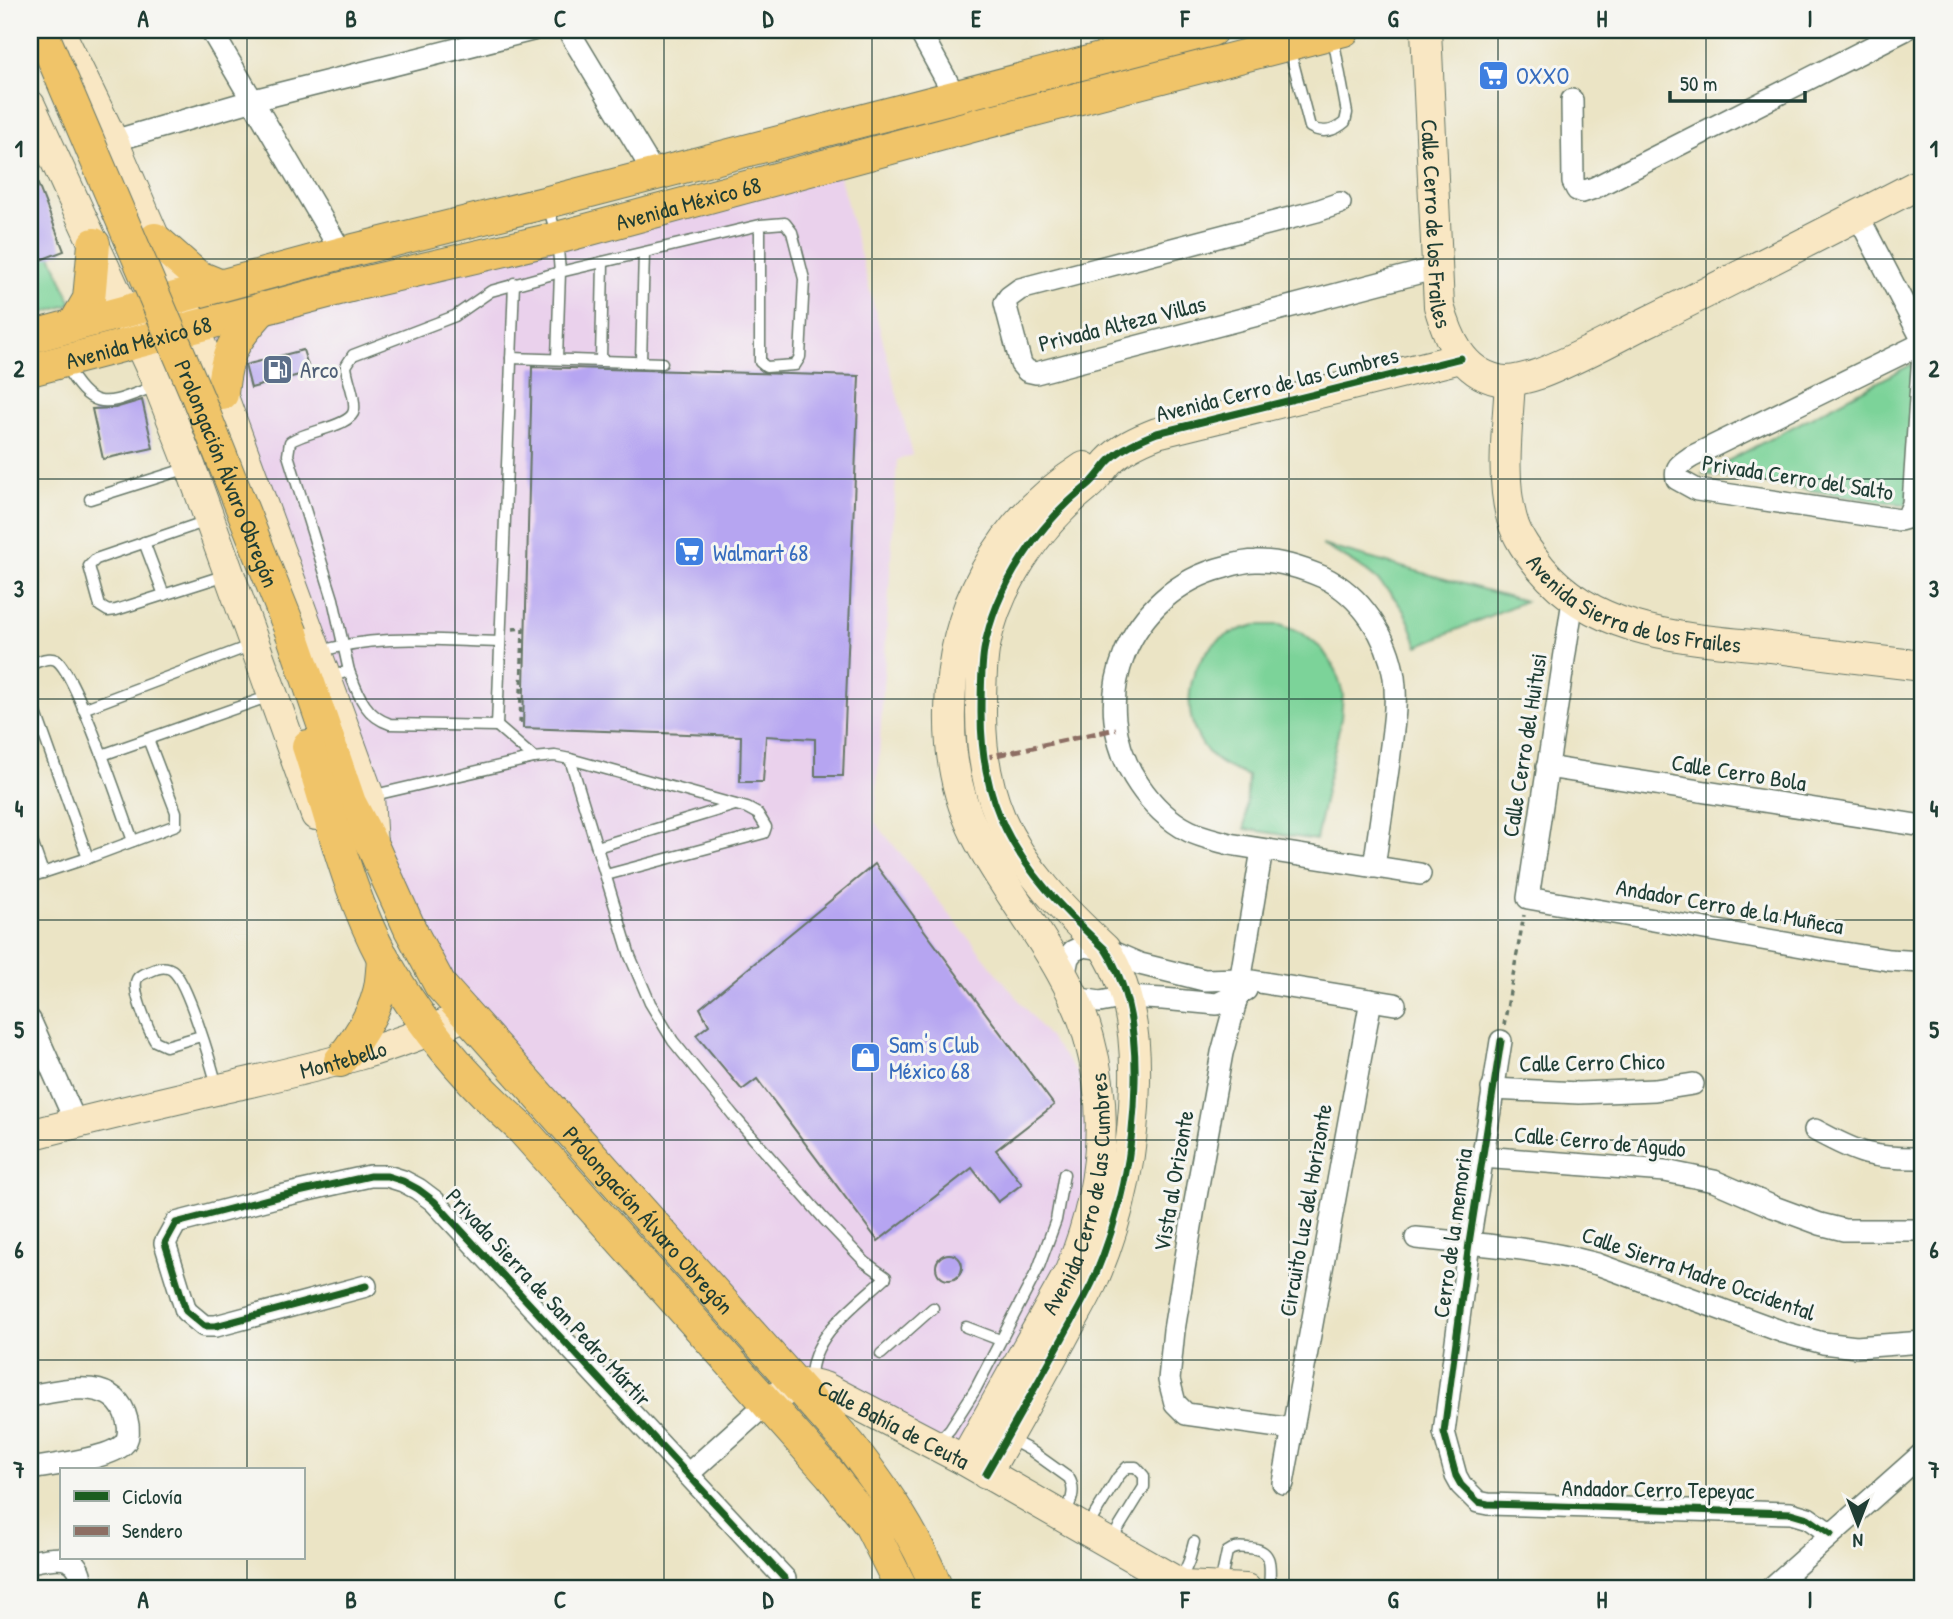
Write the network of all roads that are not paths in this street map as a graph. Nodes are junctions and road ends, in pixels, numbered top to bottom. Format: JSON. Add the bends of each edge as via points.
{"nodes":[{"id":1,"x":41,"y":30,"type":"edge"},
{"id":2,"x":60,"y":30,"type":"edge"},
{"id":3,"x":211,"y":30,"type":"edge"},
{"id":4,"x":532,"y":30,"type":"edge"},
{"id":5,"x":568,"y":30,"type":"edge"},
{"id":6,"x":919,"y":30,"type":"edge"},
{"id":7,"x":1212,"y":30,"type":"edge"},
{"id":8,"x":1426,"y":30,"type":"edge"},
{"id":9,"x":1905,"y":30,"type":"edge"},
{"id":10,"x":1338,"y":31,"type":"edge"},
{"id":11,"x":1288,"y":44,"type":"junction"},
{"id":12,"x":30,"y":59,"type":"edge"},
{"id":13,"x":955,"y":96,"type":"junction"},
{"id":14,"x":254,"y":100,"type":"junction"},
{"id":15,"x":1573,"y":100,"type":"dead end"},
{"id":16,"x":30,"y":105,"type":"edge"},
{"id":17,"x":113,"y":142,"type":"junction"},
{"id":18,"x":654,"y":173,"type":"junction"},
{"id":19,"x":1923,"y":182,"type":"edge"},
{"id":20,"x":548,"y":202,"type":"junction"},
{"id":21,"x":1340,"y":203,"type":"dead end"},
{"id":22,"x":1858,"y":216,"type":"junction"},
{"id":23,"x":760,"y":226,"type":"junction"},
{"id":24,"x":557,"y":238,"type":"junction"},
{"id":25,"x":155,"y":239,"type":"junction"},
{"id":26,"x":94,"y":243,"type":"junction"},
{"id":27,"x":342,"y":253,"type":"junction"},
{"id":28,"x":644,"y":253,"type":"junction"},
{"id":29,"x":603,"y":262,"type":"junction"},
{"id":30,"x":1437,"y":268,"type":"junction"},
{"id":31,"x":560,"y":272,"type":"junction"},
{"id":32,"x":514,"y":283,"type":"junction"},
{"id":33,"x":219,"y":285,"type":"junction"},
{"id":34,"x":179,"y":295,"type":"junction"},
{"id":35,"x":263,"y":308,"type":"junction"},
{"id":36,"x":125,"y":310,"type":"junction"},
{"id":37,"x":74,"y":325,"type":"junction"},
{"id":38,"x":192,"y":326,"type":"junction"},
{"id":39,"x":30,"y":337,"type":"edge"},
{"id":40,"x":139,"y":341,"type":"junction"},
{"id":41,"x":1923,"y":342,"type":"edge"},
{"id":42,"x":1923,"y":353,"type":"edge"},
{"id":43,"x":511,"y":358,"type":"junction"},
{"id":44,"x":557,"y":358,"type":"junction"},
{"id":45,"x":1461,"y":358,"type":"junction"},
{"id":46,"x":601,"y":360,"type":"junction"},
{"id":47,"x":63,"y":361,"type":"junction"},
{"id":48,"x":641,"y":361,"type":"junction"},
{"id":49,"x":662,"y":363,"type":"dead end"},
{"id":50,"x":30,"y":370,"type":"edge"},
{"id":51,"x":1510,"y":381,"type":"junction"},
{"id":52,"x":159,"y":386,"type":"junction"},
{"id":53,"x":222,"y":394,"type":"junction"},
{"id":54,"x":1108,"y":462,"type":"junction"},
{"id":55,"x":191,"y":468,"type":"junction"},
{"id":56,"x":90,"y":499,"type":"dead end"},
{"id":57,"x":210,"y":520,"type":"junction"},
{"id":58,"x":144,"y":542,"type":"junction"},
{"id":59,"x":229,"y":574,"type":"junction"},
{"id":60,"x":164,"y":594,"type":"junction"},
{"id":61,"x":1573,"y":600,"type":"junction"},
{"id":62,"x":273,"y":640,"type":"junction"},
{"id":63,"x":500,"y":642,"type":"junction"},
{"id":64,"x":334,"y":661,"type":"junction"},
{"id":65,"x":30,"y":665,"type":"edge"},
{"id":66,"x":1923,"y":666,"type":"edge"},
{"id":67,"x":273,"y":695,"type":"junction"},
{"id":68,"x":30,"y":696,"type":"edge"},
{"id":69,"x":83,"y":709,"type":"junction"},
{"id":70,"x":497,"y":726,"type":"junction"},
{"id":71,"x":148,"y":738,"type":"junction"},
{"id":72,"x":102,"y":755,"type":"junction"},
{"id":73,"x":534,"y":758,"type":"junction"},
{"id":74,"x":570,"y":759,"type":"junction"},
{"id":75,"x":1547,"y":767,"type":"junction"},
{"id":76,"x":360,"y":800,"type":"junction"},
{"id":77,"x":735,"y":805,"type":"junction"},
{"id":78,"x":1923,"y":826,"type":"edge"},
{"id":79,"x":30,"y":836,"type":"edge"},
{"id":80,"x":133,"y":841,"type":"junction"},
{"id":81,"x":597,"y":846,"type":"junction"},
{"id":82,"x":1262,"y":850,"type":"junction"},
{"id":83,"x":88,"y":858,"type":"junction"},
{"id":84,"x":1374,"y":867,"type":"junction"},
{"id":85,"x":348,"y":870,"type":"junction"},
{"id":86,"x":43,"y":873,"type":"junction"},
{"id":87,"x":1420,"y":874,"type":"dead end"},
{"id":88,"x":606,"y":875,"type":"junction"},
{"id":89,"x":30,"y":877,"type":"edge"},
{"id":90,"x":1528,"y":898,"type":"joint"},
{"id":91,"x":1105,"y":949,"type":"junction"},
{"id":92,"x":383,"y":957,"type":"junction"},
{"id":93,"x":1923,"y":962,"type":"edge"},
{"id":94,"x":1239,"y":986,"type":"junction"},
{"id":95,"x":1069,"y":988,"type":"junction"},
{"id":96,"x":1127,"y":998,"type":"junction"},
{"id":97,"x":1371,"y":1000,"type":"junction"},
{"id":98,"x":1395,"y":1004,"type":"dead end"},
{"id":99,"x":465,"y":1015,"type":"junction"},
{"id":100,"x":30,"y":1020,"type":"edge"},
{"id":101,"x":431,"y":1032,"type":"junction"},
{"id":102,"x":201,"y":1036,"type":"junction"},
{"id":103,"x":1501,"y":1041,"type":"road end"},
{"id":104,"x":340,"y":1061,"type":"junction"},
{"id":105,"x":1693,"y":1084,"type":"dead end"},
{"id":106,"x":218,"y":1089,"type":"junction"},
{"id":107,"x":1492,"y":1089,"type":"junction"},
{"id":108,"x":76,"y":1123,"type":"junction"},
{"id":109,"x":1815,"y":1130,"type":"dead end"},
{"id":110,"x":30,"y":1135,"type":"edge"},
{"id":111,"x":1482,"y":1157,"type":"junction"},
{"id":112,"x":1923,"y":1158,"type":"edge"},
{"id":113,"x":1064,"y":1174,"type":"dead end"},
{"id":114,"x":1923,"y":1230,"type":"edge"},
{"id":115,"x":1416,"y":1238,"type":"dead end"},
{"id":116,"x":1469,"y":1244,"type":"junction"},
{"id":117,"x":366,"y":1286,"type":"dead end"},
{"id":118,"x":933,"y":1308,"type":"dead end"},
{"id":119,"x":966,"y":1327,"type":"dead end"},
{"id":120,"x":1000,"y":1340,"type":"junction"},
{"id":121,"x":1923,"y":1342,"type":"edge"},
{"id":122,"x":881,"y":1354,"type":"dead end"},
{"id":123,"x":803,"y":1383,"type":"junction"},
{"id":124,"x":30,"y":1396,"type":"edge"},
{"id":125,"x":766,"y":1404,"type":"junction"},
{"id":126,"x":1292,"y":1429,"type":"junction"},
{"id":127,"x":1007,"y":1438,"type":"junction"},
{"id":128,"x":935,"y":1445,"type":"junction"},
{"id":129,"x":1923,"y":1453,"type":"edge"},
{"id":130,"x":975,"y":1467,"type":"junction"},
{"id":131,"x":30,"y":1469,"type":"edge"},
{"id":132,"x":688,"y":1474,"type":"junction"},
{"id":133,"x":1283,"y":1483,"type":"dead end"},
{"id":134,"x":1478,"y":1502,"type":"joint"},
{"id":135,"x":1087,"y":1529,"type":"junction"},
{"id":136,"x":1831,"y":1534,"type":"junction"},
{"id":137,"x":1194,"y":1542,"type":"dead end"},
{"id":138,"x":60,"y":1560,"type":"edge"},
{"id":139,"x":64,"y":1560,"type":"edge"},
{"id":140,"x":30,"y":1562,"type":"edge"},
{"id":141,"x":785,"y":1579,"type":"dead end"},
{"id":142,"x":1184,"y":1586,"type":"edge"},
{"id":143,"x":75,"y":1589,"type":"edge"},
{"id":144,"x":902,"y":1589,"type":"edge"},
{"id":145,"x":937,"y":1589,"type":"edge"},
{"id":146,"x":1233,"y":1589,"type":"edge"},
{"id":147,"x":1269,"y":1589,"type":"edge"},
{"id":148,"x":1770,"y":1589,"type":"edge"}],
"edges":[{"from":1,"to":62,"type":"main road","name":"Prolongación Álvaro Obregón","bridge":true,"via":[[198,398]]},
{"from":2,"to":17,"type":"street","name":"Prolongación Álvaro Obregón"},
{"from":3,"to":14,"type":"street"},
{"from":4,"to":14,"type":"street"},
{"from":5,"to":18,"type":"street"},
{"from":6,"to":13,"type":"street"},
{"from":7,"to":13,"type":"main road","name":"Avenida México 68"},
{"from":8,"to":30,"type":"street","name":"Calle Cerro de los Frailes"},
{"from":9,"to":15,"type":"street","via":[[1582,192],[1573,182]]},
{"from":10,"to":11,"type":"main road","name":"Avenida México 68"},
{"from":10,"to":11,"type":"lane","via":[[1347,113],[1336,129],[1310,127]]},
{"from":11,"to":24,"type":"main road","name":"Avenida México 68"},
{"from":12,"to":62,"type":"main road","name":"Prolongación Álvaro Obregón","via":[[129,279]]},
{"from":13,"to":18,"type":"main road","name":"Avenida México 68"},
{"from":14,"to":17,"type":"street"},
{"from":14,"to":27,"type":"street"},
{"from":16,"to":26,"type":"street","name":"Prolongación Álvaro Obregón"},
{"from":17,"to":25,"type":"street","name":"Prolongación Álvaro Obregón"},
{"from":18,"to":20,"type":"main road","name":"Avenida México 68"},
{"from":19,"to":22,"type":"street"},
{"from":20,"to":24,"type":"lane"},
{"from":20,"to":27,"type":"main road","name":"Avenida México 68"},
{"from":21,"to":30,"type":"street","name":"Privada Alteza Villas","via":[[1020,289],[1006,303],[1021,364],[1036,373]]},
{"from":22,"to":41,"type":"street","name":"Privada Cerro del Salto"},
{"from":22,"to":51,"type":"street","via":[[1539,374]]},
{"from":23,"to":23,"type":"lane","via":[[760,362],[791,367],[800,357],[804,279],[789,226],[779,222]]},
{"from":23,"to":28,"type":"lane"},
{"from":24,"to":31,"type":"lane"},
{"from":24,"to":35,"type":"main road","name":"Avenida México 68"},
{"from":25,"to":33,"type":"main road","via":[[197,276]]},
{"from":25,"to":34,"type":"street","name":"Prolongación Álvaro Obregón"},
{"from":26,"to":36,"type":"street","name":"Prolongación Álvaro Obregón"},
{"from":26,"to":37,"type":"main road","via":[[89,299]]},
{"from":27,"to":33,"type":"main road","name":"Avenida México 68"},
{"from":28,"to":29,"type":"lane"},
{"from":28,"to":48,"type":"lane"},
{"from":29,"to":31,"type":"lane"},
{"from":29,"to":46,"type":"lane"},
{"from":30,"to":45,"type":"street","name":"Calle Cerro de los Frailes","via":[[1438,306]]},
{"from":31,"to":32,"type":"lane"},
{"from":31,"to":44,"type":"lane"},
{"from":32,"to":43,"type":"lane"},
{"from":32,"to":64,"type":"lane","via":[[479,297],[455,316],[353,355],[346,366],[352,416],[290,442],[288,455],[308,515]]},
{"from":33,"to":34,"type":"main road","name":"Avenida México 68"},
{"from":34,"to":36,"type":"main road","name":"Avenida México 68"},
{"from":34,"to":38,"type":"street","name":"Prolongación Álvaro Obregón"},
{"from":35,"to":38,"type":"main road","name":"Avenida México 68"},
{"from":35,"to":53,"type":"main road","via":[[229,351]]},
{"from":36,"to":37,"type":"main road","name":"Avenida México 68"},
{"from":36,"to":40,"type":"street","name":"Prolongación Álvaro Obregón"},
{"from":37,"to":39,"type":"main road","name":"Avenida México 68"},
{"from":38,"to":40,"type":"main road","name":"Avenida México 68"},
{"from":38,"to":53,"type":"street","name":"Prolongación Álvaro Obregón"},
{"from":40,"to":47,"type":"main road","name":"Avenida México 68"},
{"from":40,"to":52,"type":"street","name":"Prolongación Álvaro Obregón"},
{"from":41,"to":42,"type":"street","name":"Privada Cerro del Salto","via":[[1691,457],[1676,470],[1677,479],[1697,490],[1907,518],[1913,504]]},
{"from":43,"to":44,"type":"lane"},
{"from":43,"to":63,"type":"lane"},
{"from":44,"to":46,"type":"lane"},
{"from":45,"to":51,"type":"street","name":"Calle Cerro de los Frailes","via":[[1496,380]]},
{"from":45,"to":54,"type":"street","name":"Avenida Cerro de las Cumbres","via":[[1157,433],[1134,442]]},
{"from":46,"to":48,"type":"lane"},
{"from":47,"to":50,"type":"main road","name":"Avenida México 68"},
{"from":47,"to":52,"type":"lane","via":[[78,387],[102,403]]},
{"from":48,"to":49,"type":"lane"},
{"from":51,"to":61,"type":"street","name":"Avenida Sierra de los Frailes","via":[[1507,492],[1512,518],[1532,557]]},
{"from":52,"to":55,"type":"street","name":"Prolongación Álvaro Obregón"},
{"from":53,"to":64,"type":"street","name":"Prolongación Álvaro Obregón"},
{"from":54,"to":91,"type":"street","name":"Avenida Cerro de las Cumbres","via":[[1028,550],[1003,593],[984,649],[981,734],[1000,819],[1055,898]]},
{"from":54,"to":95,"type":"street","name":"Avenida Cerro de las Cumbres","via":[[1085,466],[1044,495],[989,563],[962,620],[950,690],[949,734],[965,810],[988,857]]},
{"from":55,"to":56,"type":"lane"},
{"from":55,"to":57,"type":"street","name":"Prolongación Álvaro Obregón"},
{"from":57,"to":58,"type":"lane"},
{"from":57,"to":59,"type":"street","name":"Prolongación Álvaro Obregón"},
{"from":58,"to":60,"type":"lane"},
{"from":58,"to":60,"type":"lane","via":[[96,559],[89,566],[100,606],[116,610]]},
{"from":59,"to":60,"type":"lane"},
{"from":59,"to":62,"type":"street","name":"Prolongación Álvaro Obregón"},
{"from":61,"to":66,"type":"street","name":"Avenida Sierra de los Frailes","via":[[1609,618],[1654,631]]},
{"from":61,"to":75,"type":"street","name":"Calle Cerro del Huitusi"},
{"from":62,"to":67,"type":"street","name":"Prolongación Álvaro Obregón"},
{"from":62,"to":69,"type":"lane"},
{"from":62,"to":76,"type":"main road","name":"Prolongación Álvaro Obregón"},
{"from":62,"to":85,"type":"main road","name":"Prolongación Álvaro Obregón"},
{"from":63,"to":64,"type":"lane","via":[[377,640]]},
{"from":63,"to":70,"type":"lane"},
{"from":64,"to":70,"type":"lane","via":[[374,718],[382,722]]},
{"from":64,"to":76,"type":"street","name":"Prolongación Álvaro Obregón"},
{"from":65,"to":69,"type":"lane","via":[[48,659],[59,662]]},
{"from":67,"to":71,"type":"lane"},
{"from":67,"to":85,"type":"street","name":"Prolongación Álvaro Obregón","via":[[317,819]]},
{"from":68,"to":83,"type":"lane"},
{"from":69,"to":72,"type":"lane"},
{"from":70,"to":73,"type":"lane"},
{"from":71,"to":72,"type":"lane"},
{"from":71,"to":80,"type":"lane","via":[[178,819],[173,827]]},
{"from":72,"to":80,"type":"lane"},
{"from":73,"to":74,"type":"lane"},
{"from":73,"to":76,"type":"lane"},
{"from":74,"to":77,"type":"lane"},
{"from":74,"to":81,"type":"lane"},
{"from":75,"to":78,"type":"street","name":"Calle Cerro Bola"},
{"from":75,"to":90,"type":"street","name":"Calle Cerro del Huitusi"},
{"from":76,"to":99,"type":"main road","name":"Prolongación Álvaro Obregón","via":[[372,845],[410,929],[440,985]]},
{"from":77,"to":81,"type":"lane"},
{"from":77,"to":88,"type":"lane","via":[[758,814],[764,833]]},
{"from":79,"to":86,"type":"lane"},
{"from":80,"to":83,"type":"lane"},
{"from":81,"to":88,"type":"lane"},
{"from":82,"to":84,"type":"street"},
{"from":82,"to":84,"type":"street","via":[[1189,831],[1160,810],[1125,762],[1114,707],[1124,652],[1160,602],[1211,570],[1258,561],[1293,566],[1329,580],[1356,602],[1384,642],[1396,707]]},
{"from":82,"to":94,"type":"street","name":"Vista al Orizonte"},
{"from":83,"to":86,"type":"lane"},
{"from":84,"to":87,"type":"street"},
{"from":85,"to":92,"type":"main road","name":"Prolongación Álvaro Obregón"},
{"from":86,"to":89,"type":"lane"},
{"from":88,"to":123,"type":"lane","via":[[640,982],[673,1041],[824,1219],[886,1277],[818,1346]]},
{"from":90,"to":93,"type":"street","name":"Andador Cerro de la Muñeca","via":[[1851,954]]},
{"from":91,"to":94,"type":"street","via":[[1140,964]]},
{"from":91,"to":95,"type":"street","via":[[1084,946],[1073,951],[1068,958]]},
{"from":91,"to":96,"type":"street","name":"Avenida Cerro de las Cumbres"},
{"from":92,"to":101,"type":"main road","name":"Prolongación Álvaro Obregón"},
{"from":92,"to":104,"type":"main road","via":[[376,1000]]},
{"from":94,"to":96,"type":"street","via":[[1217,1004]]},
{"from":94,"to":97,"type":"street","via":[[1261,982]]},
{"from":94,"to":126,"type":"street","name":"Vista al Orizonte","via":[[1195,1202],[1169,1380],[1175,1402],[1186,1414]]},
{"from":95,"to":96,"type":"street","via":[[1100,1002]]},
{"from":95,"to":130,"type":"street","name":"Avenida Cerro de las Cumbres","via":[[1089,1037],[1101,1102],[1095,1195],[1070,1271]]},
{"from":96,"to":127,"type":"street","name":"Avenida Cerro de las Cumbres","via":[[1136,1061],[1135,1099],[1119,1208],[1091,1284]]},
{"from":97,"to":98,"type":"street"},
{"from":97,"to":126,"type":"street","name":"Circuito Luz del Horizonte"},
{"from":99,"to":101,"type":"street","name":"Montebello"},
{"from":99,"to":123,"type":"main road","name":"Prolongación Álvaro Obregón"},
{"from":100,"to":108,"type":"street"},
{"from":101,"to":104,"type":"street","name":"Montebello"},
{"from":101,"to":125,"type":"main road","name":"Prolongación Álvaro Obregón","via":[[463,1073],[520,1127]]},
{"from":102,"to":102,"type":"lane","via":[[174,971],[164,967],[138,978],[135,987],[155,1041],[166,1046]]},
{"from":102,"to":106,"type":"lane"},
{"from":103,"to":107,"type":"street","name":"Cerro de la memoria"},
{"from":104,"to":106,"type":"street","name":"Montebello"},
{"from":105,"to":107,"type":"street","name":"Calle Cerro Chico","via":[[1579,1093]]},
{"from":106,"to":108,"type":"street","name":"Montebello"},
{"from":107,"to":111,"type":"street","name":"Cerro de la memoria"},
{"from":108,"to":110,"type":"street","name":"Montebello"},
{"from":109,"to":112,"type":"street","via":[[1864,1154]]},
{"from":111,"to":114,"type":"street","name":"Calle Cerro de Agudo","via":[[1665,1171],[1714,1181],[1844,1230]]},
{"from":111,"to":116,"type":"street","name":"Cerro de la memoria"},
{"from":113,"to":120,"type":"lane","via":[[1050,1240]]},
{"from":115,"to":116,"type":"street","name":"Calle Sierra Madre Occidental"},
{"from":116,"to":121,"type":"street","name":"Calle Sierra Madre Occidental","via":[[1520,1247],[1597,1264],[1823,1343],[1856,1347]]},
{"from":116,"to":134,"type":"street","name":"Cerro de la memoria","via":[[1444,1432],[1456,1476]]},
{"from":117,"to":132,"type":"street","name":"Privada Sierra de San Pedro Mártir","via":[[204,1326],[186,1311],[165,1243],[176,1223],[370,1176],[403,1181],[434,1201]]},
{"from":118,"to":122,"type":"lane"},
{"from":119,"to":120,"type":"lane"},
{"from":120,"to":128,"type":"lane","via":[[962,1410]]},
{"from":123,"to":125,"type":"street","name":"Calle Bahía de Ceuta"},
{"from":123,"to":128,"type":"street","name":"Calle Bahía de Ceuta","via":[[844,1396]]},
{"from":123,"to":145,"type":"main road","name":"Prolongación Álvaro Obregón","via":[[883,1488],[918,1544]]},
{"from":124,"to":131,"type":"street","via":[[99,1390],[114,1396],[123,1407],[128,1435],[124,1444],[110,1452]]},
{"from":125,"to":132,"type":"street"},
{"from":125,"to":144,"type":"main road","name":"Prolongación Álvaro Obregón","via":[[863,1515]]},
{"from":126,"to":133,"type":"street","name":"Circuito Luz del Horizonte"},
{"from":127,"to":130,"type":"street","name":"Avenida Cerro de las Cumbres"},
{"from":127,"to":135,"type":"lane","via":[[1069,1478]]},
{"from":128,"to":130,"type":"street","name":"Calle Bahía de Ceuta"},
{"from":129,"to":136,"type":"street"},
{"from":130,"to":135,"type":"street","name":"Calle Bahía de Ceuta"},
{"from":132,"to":141,"type":"street","name":"Privada Sierra de San Pedro Mártir"},
{"from":134,"to":136,"type":"street","name":"Andador Cerro Tepeyac","via":[[1791,1513]]},
{"from":135,"to":135,"type":"lane","via":[[1144,1488],[1144,1476],[1136,1467],[1126,1467],[1118,1477]]},
{"from":135,"to":142,"type":"street","name":"Calle Bahía de Ceuta"},
{"from":136,"to":148,"type":"street"},
{"from":137,"to":142,"type":"lane"},
{"from":138,"to":140,"type":"street"},
{"from":139,"to":143,"type":"street","via":[[78,1565],[81,1578]]},
{"from":142,"to":146,"type":"street","name":"Calle Bahía de Ceuta"},
{"from":146,"to":147,"type":"lane","via":[[1224,1556],[1241,1547],[1267,1554]]}]}
